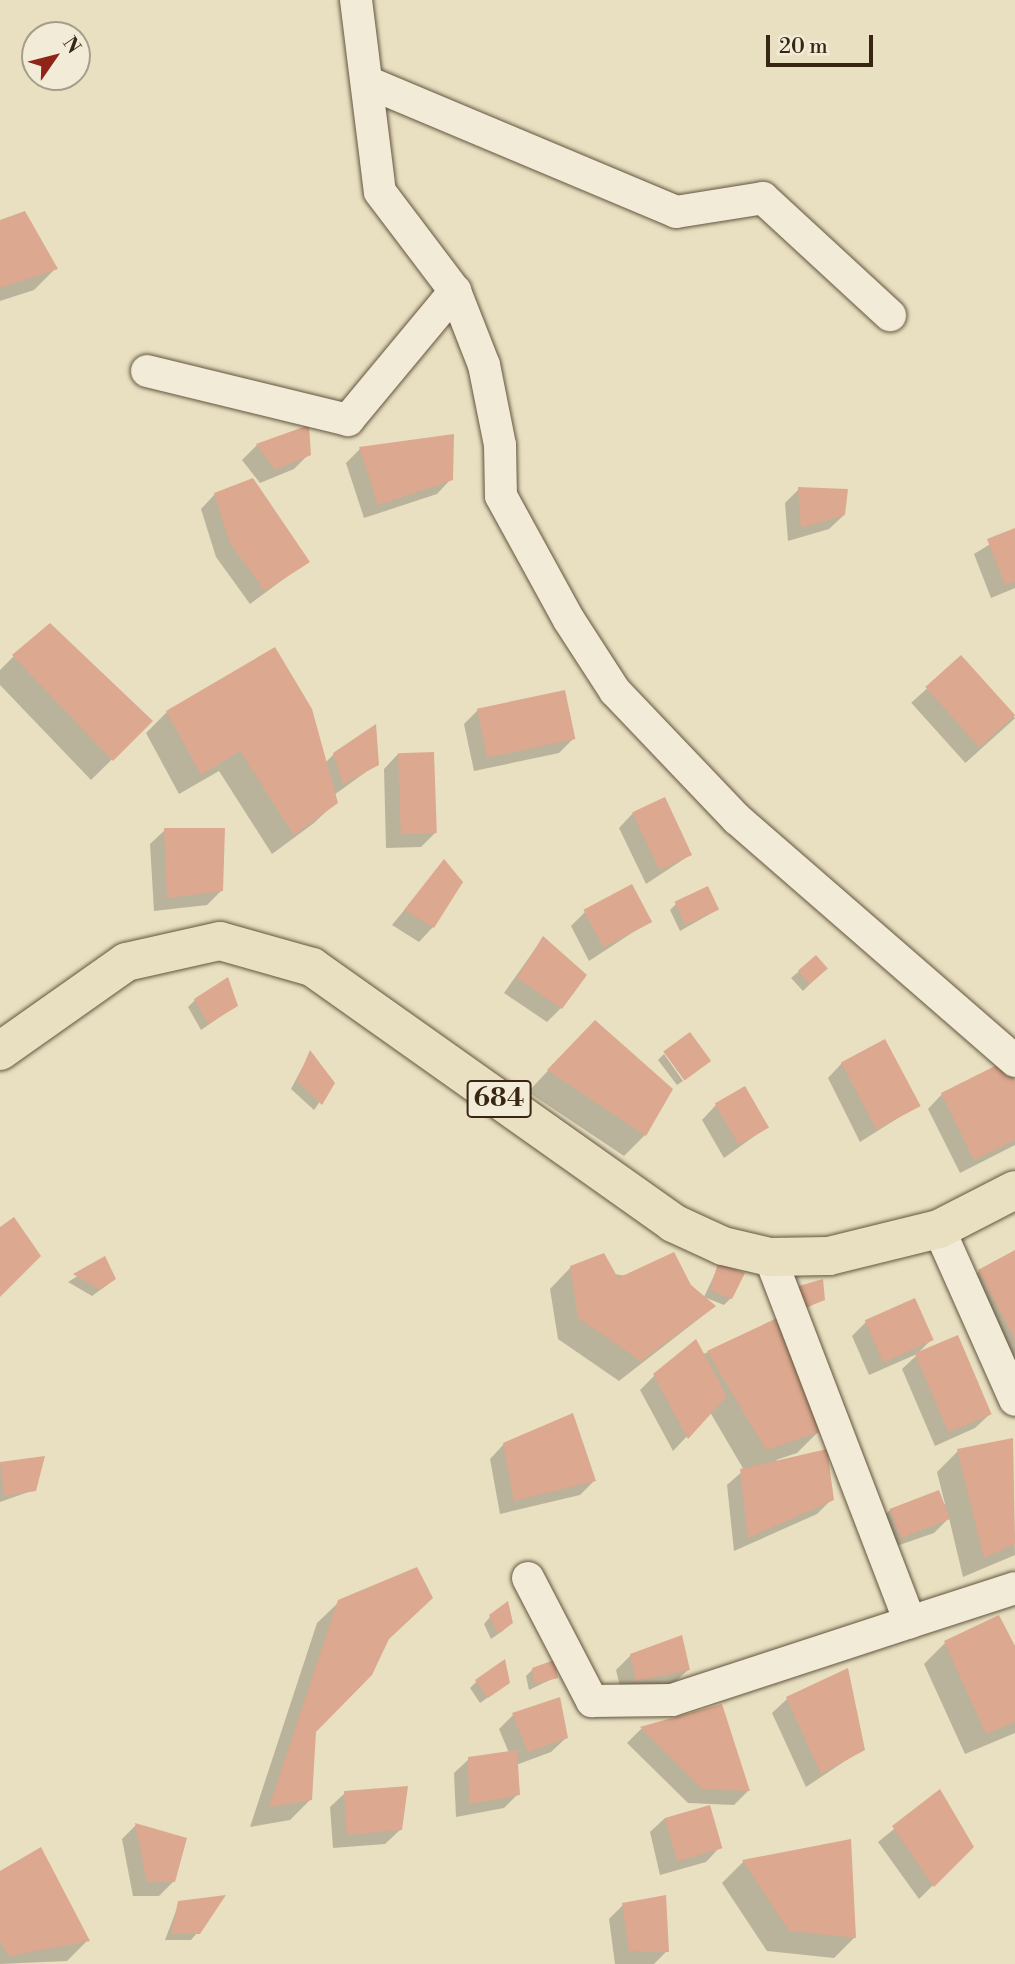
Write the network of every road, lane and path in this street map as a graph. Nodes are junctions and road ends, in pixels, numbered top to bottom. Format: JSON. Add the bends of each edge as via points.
{"nodes":[{"id":1,"x":356,"y":0,"type":"edge"},
{"id":2,"x":367,"y":82,"type":"junction"},
{"id":3,"x":456,"y":290,"type":"junction"},
{"id":4,"x":890,"y":314,"type":"dead end"},
{"id":5,"x":147,"y":371,"type":"dead end"},
{"id":6,"x":0,"y":1051,"type":"edge"},
{"id":7,"x":1015,"y":1061,"type":"edge"},
{"id":8,"x":1015,"y":1190,"type":"edge"},
{"id":9,"x":939,"y":1229,"type":"junction"},
{"id":10,"x":769,"y":1257,"type":"junction"},
{"id":11,"x":1015,"y":1400,"type":"edge"},
{"id":12,"x":528,"y":1578,"type":"dead end"},
{"id":13,"x":1015,"y":1588,"type":"edge"},
{"id":14,"x":910,"y":1622,"type":"junction"}],
"edges":[{"from":1,"to":2,"type":"street"},
{"from":2,"to":3,"type":"street","via":[[380,192]]},
{"from":2,"to":4,"type":"street","via":[[676,212],[763,198]]},
{"from":3,"to":5,"type":"street","via":[[348,420]]},
{"from":3,"to":7,"type":"street","via":[[484,365],[500,445],[501,496],[615,691],[817,895]]},
{"from":6,"to":10,"type":"highway","number":"684","via":[[126,962],[220,941],[312,967],[673,1223],[723,1246]]},
{"from":8,"to":9,"type":"highway","number":"684"},
{"from":9,"to":10,"type":"highway","number":"684","via":[[829,1256]]},
{"from":9,"to":11,"type":"street"},
{"from":10,"to":14,"type":"street"},
{"from":12,"to":14,"type":"street","via":[[592,1701],[672,1699]]},
{"from":13,"to":14,"type":"street"}]}
